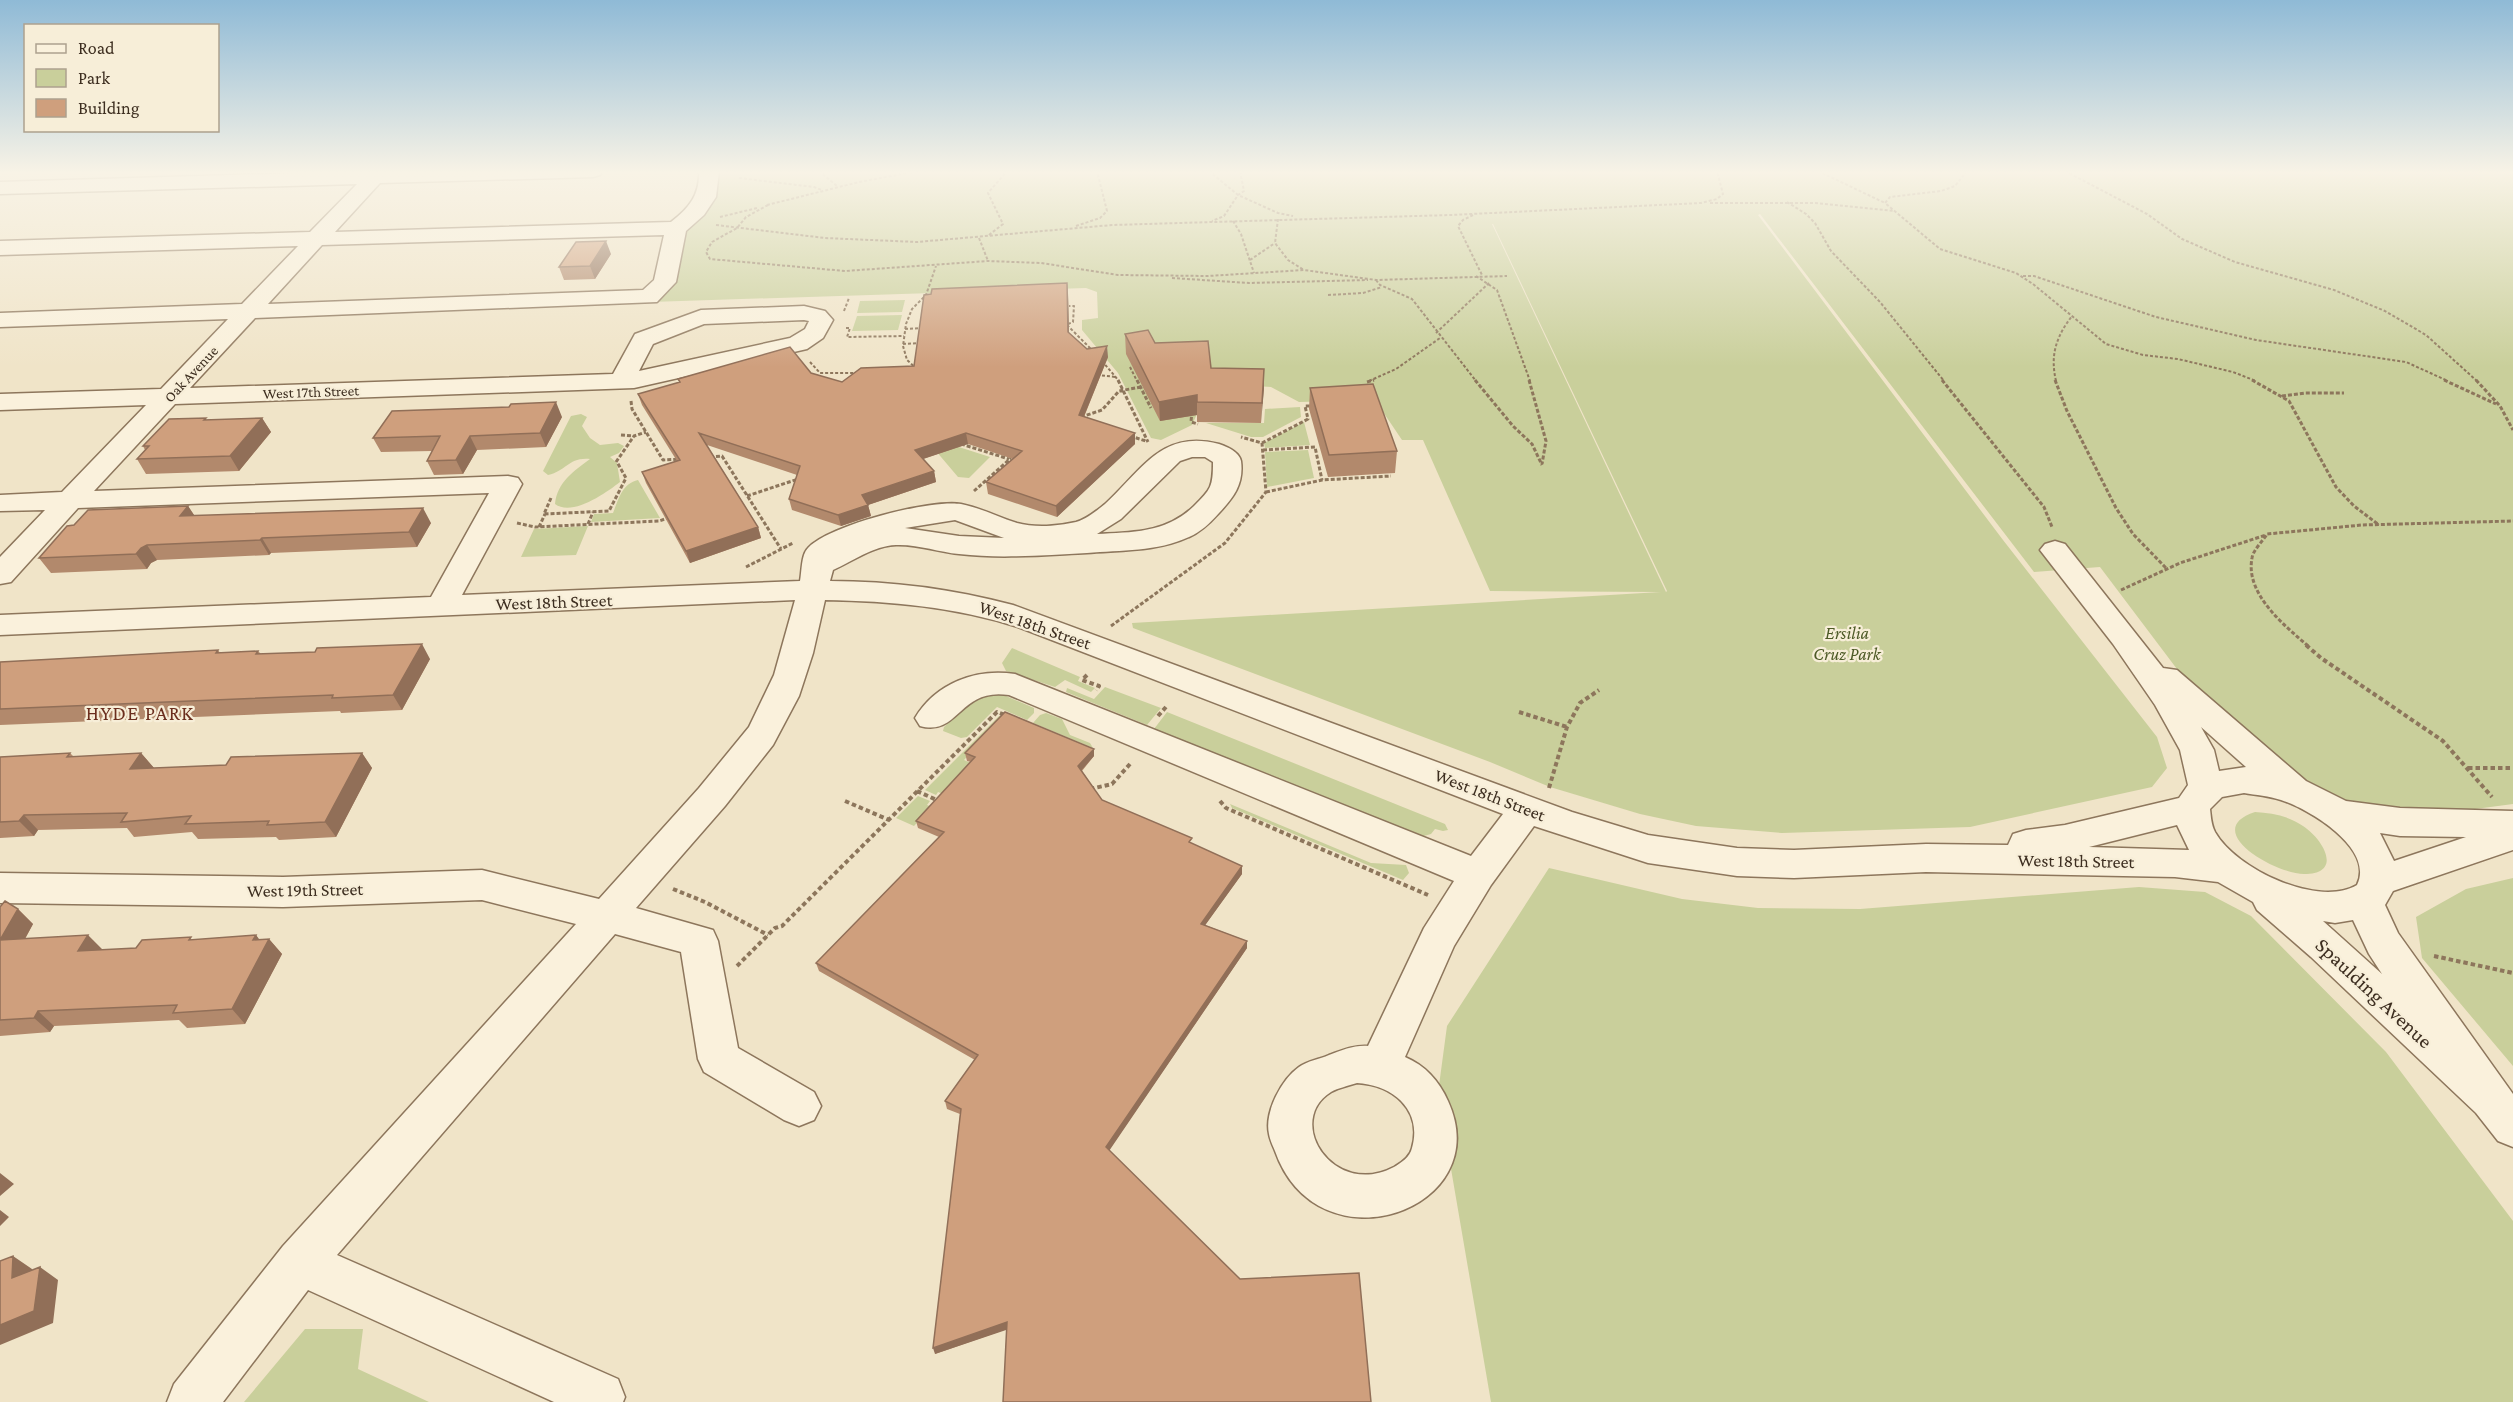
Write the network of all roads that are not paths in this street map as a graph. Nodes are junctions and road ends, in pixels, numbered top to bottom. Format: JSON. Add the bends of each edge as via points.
{"nodes":[{"id":1,"x":365,"y":236,"type":"edge"},
{"id":2,"x":682,"y":236,"type":"edge"},
{"id":3,"x":317,"y":238,"type":"junction"},
{"id":4,"x":0,"y":248,"type":"edge"},
{"id":5,"x":248,"y":312,"type":"junction"},
{"id":6,"x":0,"y":320,"type":"edge"},
{"id":7,"x":628,"y":381,"type":"junction"},
{"id":8,"x":170,"y":396,"type":"junction"},
{"id":9,"x":0,"y":402,"type":"edge"},
{"id":10,"x":72,"y":500,"type":"junction"},
{"id":11,"x":0,"y":503,"type":"edge"},
{"id":12,"x":2055,"y":550,"type":"road end"},
{"id":13,"x":0,"y":575,"type":"edge"},
{"id":14,"x":816,"y":578,"type":"junction"},
{"id":15,"x":441,"y":606,"type":"junction"},
{"id":16,"x":0,"y":625,"type":"edge"},
{"id":17,"x":2124,"y":637,"type":"junction"},
{"id":18,"x":932,"y":718,"type":"dead end"},
{"id":19,"x":2294,"y":791,"type":"junction"},
{"id":20,"x":2199,"y":798,"type":"junction"},
{"id":21,"x":1527,"y":809,"type":"junction"},
{"id":22,"x":2338,"y":813,"type":"junction"},
{"id":23,"x":2505,"y":814,"type":"edge"},
{"id":24,"x":2513,"y":836,"type":"edge"},
{"id":25,"x":1926,"y":858,"type":"junction"},
{"id":26,"x":1478,"y":875,"type":"junction"},
{"id":27,"x":2241,"y":878,"type":"junction"},
{"id":28,"x":0,"y":888,"type":"edge"},
{"id":29,"x":2372,"y":891,"type":"junction"},
{"id":30,"x":607,"y":916,"type":"junction"},
{"id":31,"x":1380,"y":1066,"type":"dead end"},
{"id":32,"x":799,"y":1106,"type":"dead end"},
{"id":33,"x":2502,"y":1113,"type":"edge"},
{"id":34,"x":300,"y":1262,"type":"junction"},
{"id":35,"x":600,"y":1397,"type":"dead end"},
{"id":36,"x":192,"y":1402,"type":"edge"}],
"edges":[{"from":1,"to":3,"type":"street"},
{"from":2,"to":5,"type":"street","via":[[665,282],[649,297]]},
{"from":3,"to":4,"type":"street"},
{"from":3,"to":5,"type":"street","name":"Oak Avenue"},
{"from":5,"to":6,"type":"street"},
{"from":5,"to":8,"type":"street","name":"Oak Avenue"},
{"from":7,"to":7,"type":"street","name":"West 17th Street","via":[[798,344],[815,333],[821,320],[817,315],[804,313],[701,317],[643,339]]},
{"from":7,"to":8,"type":"street","name":"West 17th Street"},
{"from":8,"to":9,"type":"street","name":"West 17th Street"},
{"from":8,"to":10,"type":"street","name":"Oak Avenue"},
{"from":10,"to":11,"type":"street"},
{"from":10,"to":13,"type":"street","name":"Oak Avenue"},
{"from":10,"to":15,"type":"street","via":[[508,484]]},
{"from":12,"to":17,"type":"street"},
{"from":14,"to":14,"type":"street","via":[[847,550],[898,536],[969,546],[1036,546],[1165,537],[1192,524],[1223,493],[1227,459],[1198,448],[1170,454],[1102,520],[1079,530],[1014,531],[948,512],[890,523],[824,548],[818,555]]},
{"from":14,"to":15,"type":"street","name":"West 18th Street"},
{"from":14,"to":21,"type":"street","name":"West 18th Street","via":[[862,590],[912,594],[1000,610]]},
{"from":14,"to":30,"type":"street","via":[[796,657],[762,735]]},
{"from":15,"to":16,"type":"street","name":"West 18th Street"},
{"from":17,"to":19,"type":"street"},
{"from":17,"to":20,"type":"street","via":[[2169,700],[2198,750]]},
{"from":18,"to":26,"type":"street","via":[[972,685],[995,681],[1015,685]]},
{"from":19,"to":20,"type":"street","name":"West 18th Street","via":[[2244,780],[2218,783]]},
{"from":19,"to":22,"type":"street"},
{"from":20,"to":25,"type":"street","name":"West 18th Street","via":[[2065,839]]},
{"from":20,"to":27,"type":"street","name":"Spaulding Avenue","via":[[2193,824],[2204,845]]},
{"from":21,"to":25,"type":"street","name":"West 18th Street","via":[[1602,836],[1694,857],[1762,864]]},
{"from":21,"to":26,"type":"street"},
{"from":22,"to":23,"type":"street","via":[[2400,822]]},
{"from":22,"to":29,"type":"street","name":"Spaulding Avenue","via":[[2371,846],[2380,868]]},
{"from":24,"to":29,"type":"street"},
{"from":25,"to":27,"type":"street","name":"West 18th Street","via":[[2175,863]]},
{"from":26,"to":31,"type":"street","via":[[1438,939]]},
{"from":27,"to":29,"type":"street","via":[[2283,899],[2316,907],[2344,907]]},
{"from":27,"to":33,"type":"street","name":"Spaulding Avenue","via":[[2325,946]]},
{"from":28,"to":30,"type":"street","name":"West 19th Street","via":[[283,892],[482,885]]},
{"from":29,"to":33,"type":"street","name":"Spaulding Avenue","via":[[2383,943]]},
{"from":30,"to":32,"type":"street","name":"West 19th Street","via":[[699,941],[719,1059]]},
{"from":30,"to":34,"type":"street"},
{"from":34,"to":35,"type":"street"},
{"from":34,"to":36,"type":"street"}]}
